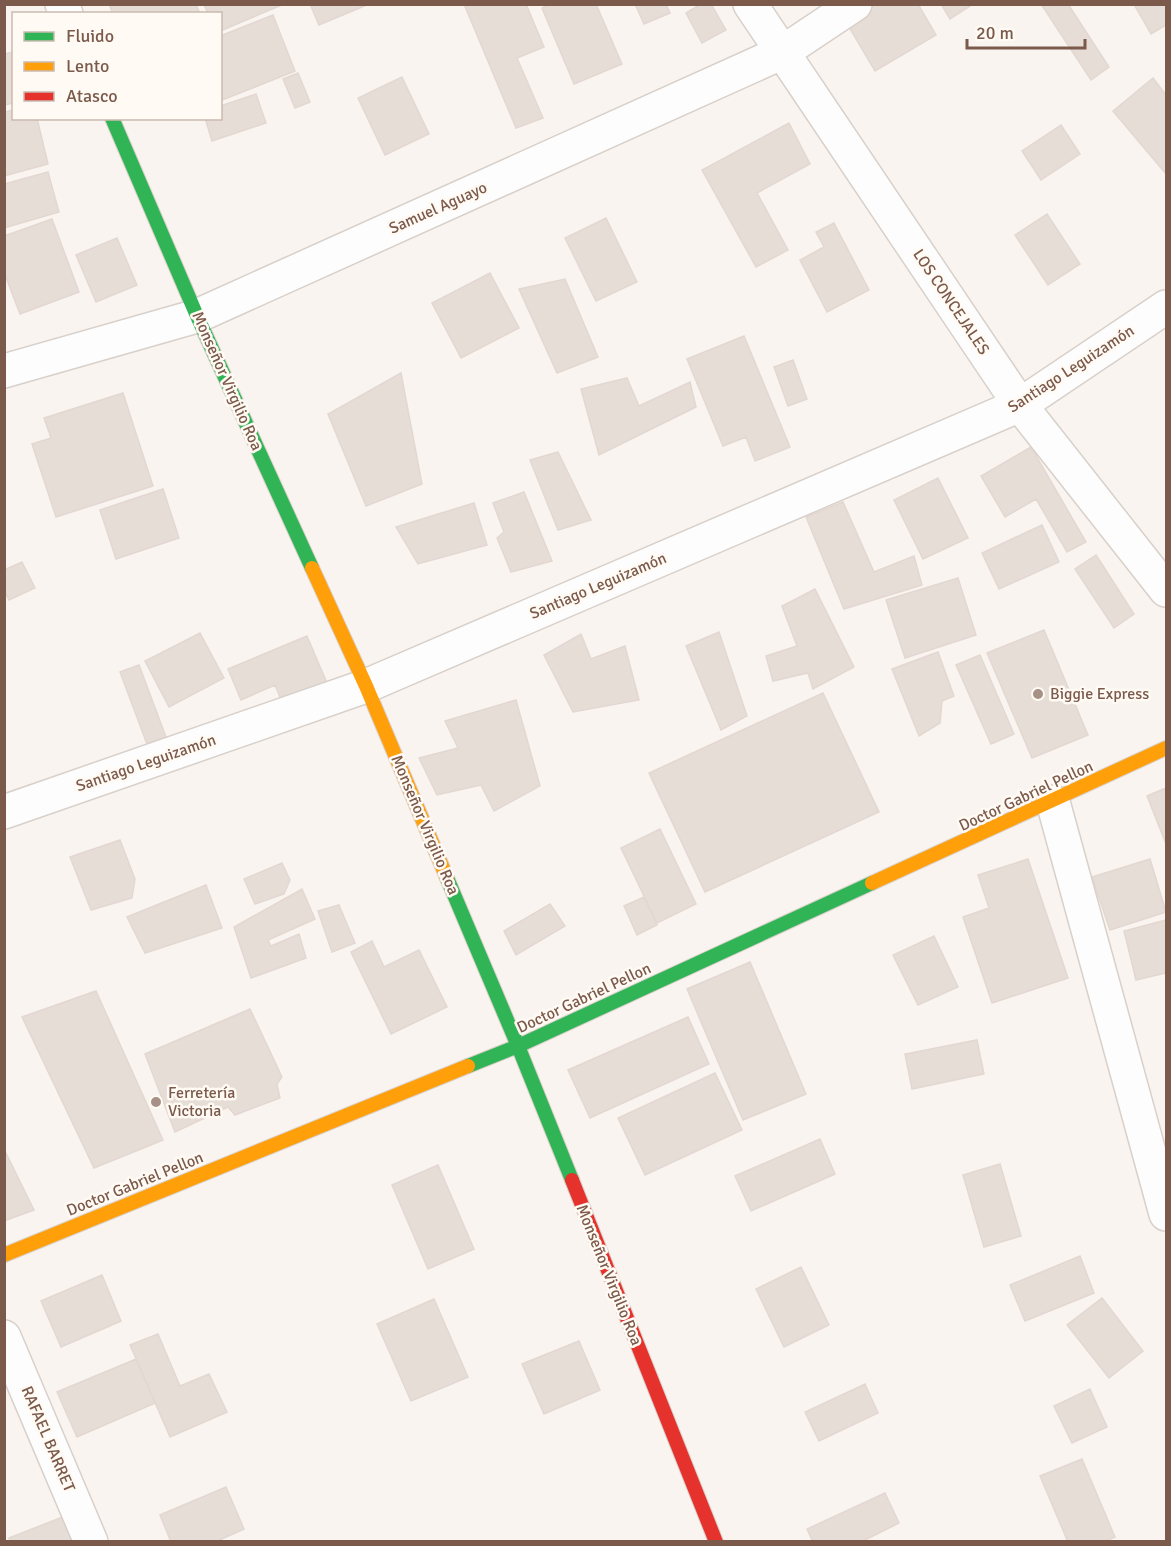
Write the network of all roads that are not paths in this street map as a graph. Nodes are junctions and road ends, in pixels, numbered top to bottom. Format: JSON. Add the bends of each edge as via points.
{"nodes":[{"id":1,"x":750,"y":4,"type":"edge"},
{"id":2,"x":855,"y":4,"type":"edge"},
{"id":3,"x":783,"y":52,"type":"junction"},
{"id":4,"x":113,"y":120,"type":"edge"},
{"id":5,"x":1167,"y":307,"type":"edge"},
{"id":6,"x":197,"y":316,"type":"junction"},
{"id":7,"x":4,"y":371,"type":"edge"},
{"id":8,"x":1020,"y":405,"type":"junction"},
{"id":9,"x":1167,"y":590,"type":"edge"},
{"id":10,"x":366,"y":686,"type":"junction"},
{"id":11,"x":1167,"y":748,"type":"edge"},
{"id":12,"x":1053,"y":802,"type":"junction"},
{"id":13,"x":4,"y":812,"type":"edge"},
{"id":14,"x":518,"y":1046,"type":"junction"},
{"id":15,"x":1167,"y":1214,"type":"edge"},
{"id":16,"x":4,"y":1255,"type":"edge"},
{"id":17,"x":4,"y":1337,"type":"edge"},
{"id":18,"x":91,"y":1542,"type":"edge"},
{"id":19,"x":716,"y":1542,"type":"edge"}],
"edges":[{"from":1,"to":3,"type":"street","name":"LOS CONCEJALES"},
{"from":2,"to":3,"type":"street","name":"Samuel Aguayo"},
{"from":3,"to":6,"type":"street","name":"Samuel Aguayo"},
{"from":3,"to":8,"type":"street","name":"LOS CONCEJALES"},
{"from":4,"to":6,"type":"street","name":"Monseñor Virgilio Roa"},
{"from":5,"to":8,"type":"street","name":"Santiago Leguizamón"},
{"from":6,"to":7,"type":"street","name":"Samuel Aguayo"},
{"from":6,"to":10,"type":"street","name":"Monseñor Virgilio Roa"},
{"from":8,"to":9,"type":"street","name":"LOS CONCEJALES"},
{"from":8,"to":10,"type":"street","name":"Santiago Leguizamón"},
{"from":10,"to":13,"type":"street","name":"Santiago Leguizamón"},
{"from":10,"to":14,"type":"street","name":"Monseñor Virgilio Roa"},
{"from":11,"to":12,"type":"street","name":"Doctor Gabriel Pellon"},
{"from":12,"to":14,"type":"street","name":"Doctor Gabriel Pellon"},
{"from":12,"to":15,"type":"street"},
{"from":14,"to":16,"type":"street","name":"Doctor Gabriel Pellon"},
{"from":14,"to":19,"type":"street","name":"Monseñor Virgilio Roa"},
{"from":17,"to":18,"type":"street","name":"RAFAEL BARRET"}]}
